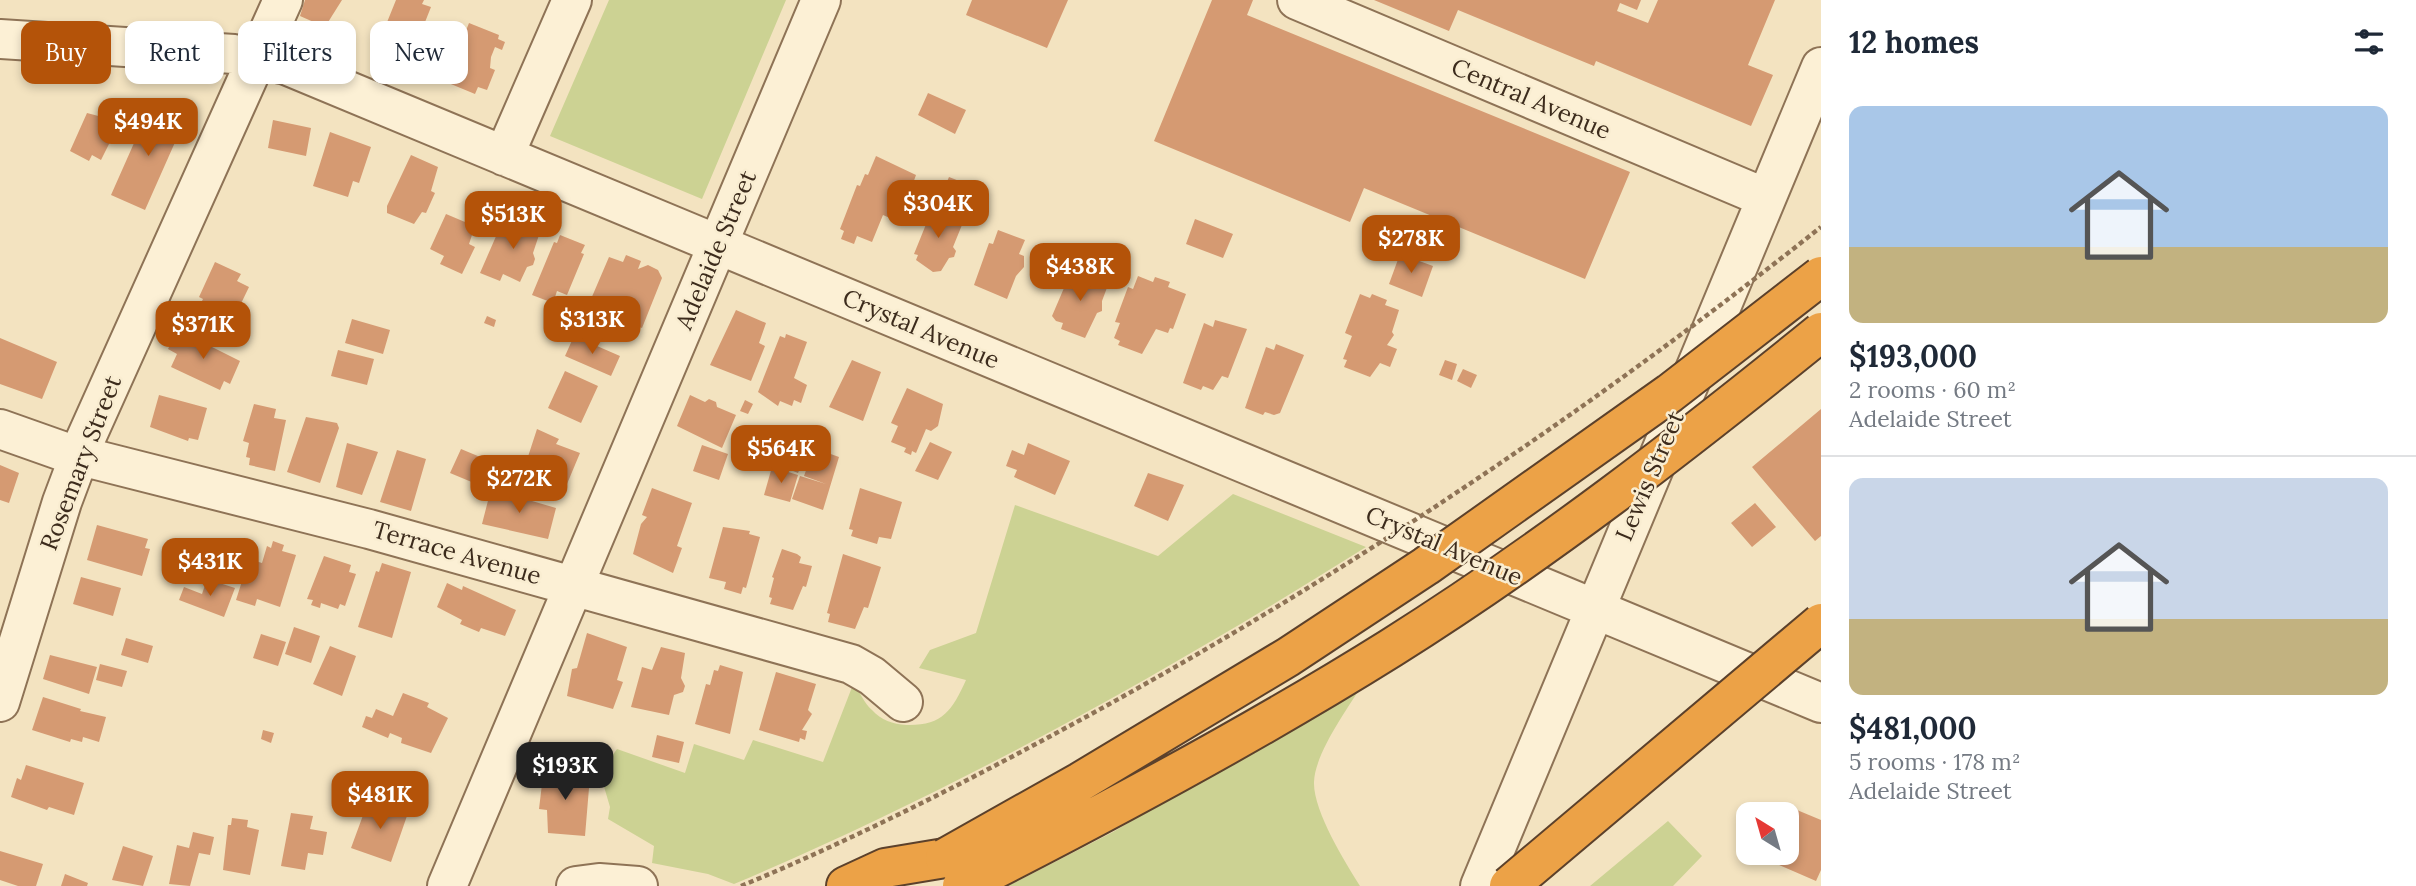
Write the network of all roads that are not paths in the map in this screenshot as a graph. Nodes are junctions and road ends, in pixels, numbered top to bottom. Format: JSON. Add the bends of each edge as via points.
{"nodes":[{"id":1,"x":283,"y":0,"type":"edge"},
{"id":2,"x":572,"y":0,"type":"edge"},
{"id":3,"x":821,"y":0,"type":"edge"},
{"id":4,"x":1297,"y":0,"type":"edge"},
{"id":5,"x":274,"y":21,"type":"edge"},
{"id":6,"x":0,"y":39,"type":"edge"},
{"id":7,"x":238,"y":56,"type":"edge"},
{"id":8,"x":1821,"y":67,"type":"edge"},
{"id":9,"x":247,"y":84,"type":"edge"},
{"id":10,"x":332,"y":84,"type":"edge"},
{"id":11,"x":504,"y":156,"type":"junction"},
{"id":12,"x":1766,"y":198,"type":"junction"},
{"id":13,"x":718,"y":244,"type":"junction"},
{"id":14,"x":1821,"y":276,"type":"edge"},
{"id":15,"x":1821,"y":332,"type":"edge"},
{"id":16,"x":0,"y":429,"type":"edge"},
{"id":17,"x":79,"y":455,"type":"junction"},
{"id":18,"x":574,"y":586,"type":"junction"},
{"id":19,"x":1595,"y":609,"type":"junction"},
{"id":20,"x":1821,"y":623,"type":"edge"},
{"id":21,"x":0,"y":702,"type":"edge"},
{"id":22,"x":902,"y":702,"type":"dead end"},
{"id":23,"x":1821,"y":703,"type":"edge"},
{"id":24,"x":953,"y":872,"type":"edge"},
{"id":25,"x":447,"y":886,"type":"edge"},
{"id":26,"x":576,"y":886,"type":"edge"},
{"id":27,"x":638,"y":886,"type":"edge"},
{"id":28,"x":846,"y":886,"type":"edge"},
{"id":29,"x":890,"y":886,"type":"edge"},
{"id":30,"x":1480,"y":886,"type":"edge"},
{"id":31,"x":1509,"y":886,"type":"edge"}],
"edges":[{"from":1,"to":5,"type":"street","name":"Rosemary Street"},
{"from":2,"to":11,"type":"street"},
{"from":3,"to":13,"type":"street","name":"Adelaide Street"},
{"from":4,"to":12,"type":"street","name":"Central Avenue"},
{"from":6,"to":7,"type":"street","name":"Crystal Avenue"},
{"from":8,"to":12,"type":"street","name":"Lewis Street"},
{"from":9,"to":17,"type":"street","name":"Rosemary Street"},
{"from":10,"to":11,"type":"street","name":"Crystal Avenue"},
{"from":11,"to":13,"type":"street","name":"Crystal Avenue"},
{"from":12,"to":19,"type":"street","name":"Lewis Street"},
{"from":13,"to":18,"type":"street","name":"Adelaide Street"},
{"from":13,"to":19,"type":"street","name":"Crystal Avenue"},
{"from":14,"to":24,"type":"highway","bridge":true,"via":[[1648,409],[1426,566],[1288,657],[1080,782]]},
{"from":15,"to":24,"type":"highway","bridge":true,"via":[[1624,488],[1391,648],[1144,794]]},
{"from":16,"to":17,"type":"street","name":"Terrace Avenue"},
{"from":17,"to":18,"type":"street","name":"Terrace Avenue"},
{"from":17,"to":21,"type":"street","name":"Rosemary Street"},
{"from":18,"to":22,"type":"street","name":"Terrace Avenue","via":[[850,664]]},
{"from":18,"to":25,"type":"street","name":"Adelaide Street"},
{"from":19,"to":23,"type":"street","name":"Crystal Avenue"},
{"from":19,"to":30,"type":"street","name":"Lewis Street"},
{"from":20,"to":31,"type":"highway","bridge":true},
{"from":24,"to":28,"type":"highway","via":[[885,868]]},
{"from":24,"to":29,"type":"highway"},
{"from":26,"to":27,"type":"street"}]}
